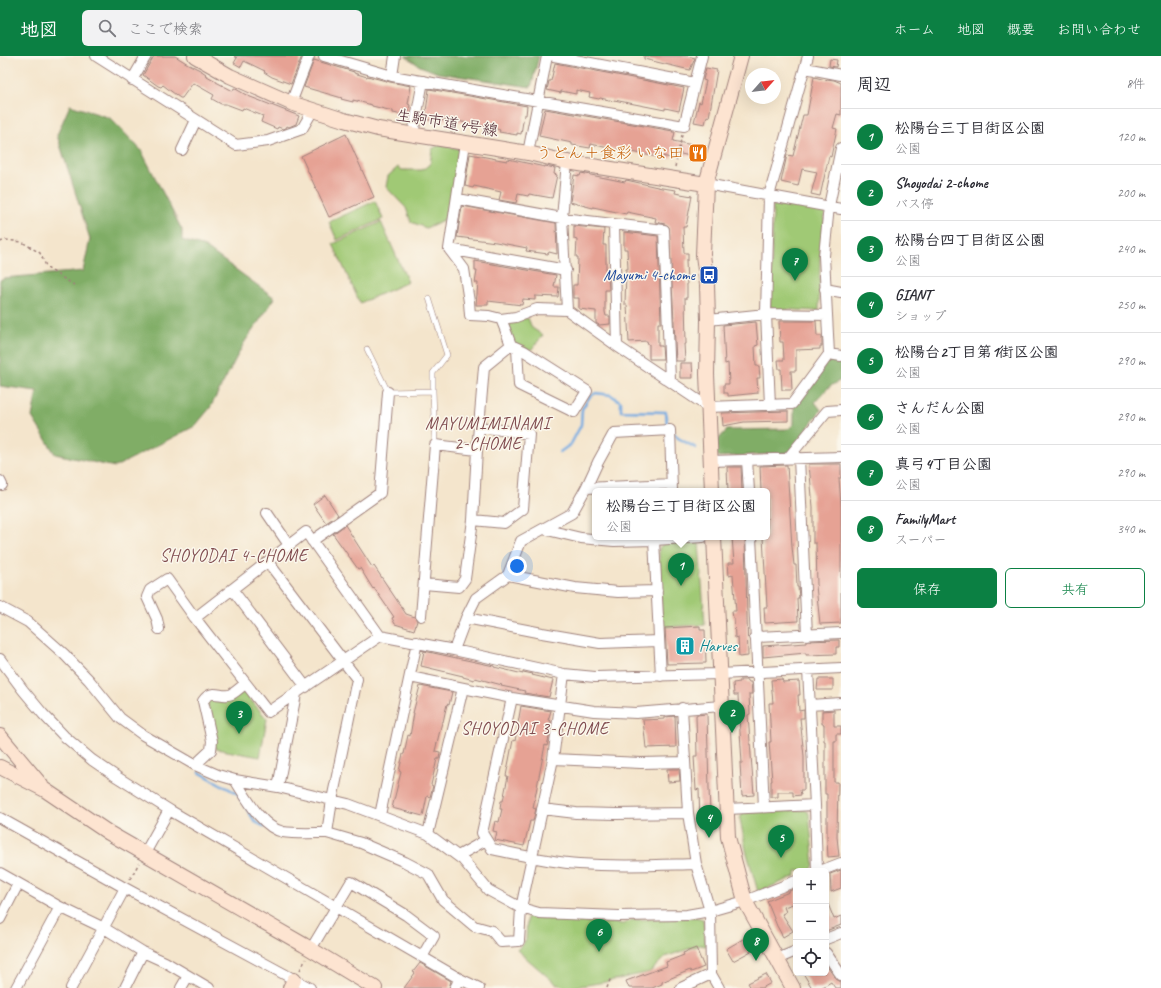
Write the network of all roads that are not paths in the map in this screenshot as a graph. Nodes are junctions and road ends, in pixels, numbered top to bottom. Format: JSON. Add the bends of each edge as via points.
{"nodes":[{"id":1,"x":96,"y":56,"type":"edge"},
{"id":2,"x":146,"y":56,"type":"edge"},
{"id":3,"x":195,"y":56,"type":"edge"},
{"id":4,"x":309,"y":56,"type":"edge"},
{"id":5,"x":324,"y":56,"type":"edge"},
{"id":6,"x":395,"y":56,"type":"edge"},
{"id":7,"x":547,"y":56,"type":"edge"},
{"id":8,"x":554,"y":56,"type":"edge"},
{"id":9,"x":702,"y":56,"type":"edge"},
{"id":10,"x":741,"y":56,"type":"edge"},
{"id":11,"x":808,"y":56,"type":"edge"},
{"id":12,"x":805,"y":68,"type":"junction"},
{"id":13,"x":841,"y":75,"type":"edge"},
{"id":14,"x":392,"y":76,"type":"junction"},
{"id":15,"x":132,"y":80,"type":"junction"},
{"id":16,"x":423,"y":80,"type":"junction"},
{"id":17,"x":695,"y":82,"type":"junction"},
{"id":18,"x":538,"y":101,"type":"junction"},
{"id":19,"x":291,"y":102,"type":"junction"},
{"id":20,"x":314,"y":110,"type":"junction"},
{"id":21,"x":196,"y":120,"type":"junction"},
{"id":22,"x":413,"y":134,"type":"junction"},
{"id":23,"x":465,"y":143,"type":"junction"},
{"id":24,"x":841,"y":148,"type":"edge"},
{"id":25,"x":182,"y":150,"type":"dead end"},
{"id":26,"x":528,"y":153,"type":"junction"},
{"id":27,"x":567,"y":162,"type":"junction"},
{"id":28,"x":706,"y":184,"type":"junction"},
{"id":29,"x":768,"y":196,"type":"junction"},
{"id":30,"x":458,"y":199,"type":"junction"},
{"id":31,"x":829,"y":206,"type":"junction"},
{"id":32,"x":841,"y":208,"type":"edge"},
{"id":33,"x":562,"y":218,"type":"junction"},
{"id":34,"x":614,"y":224,"type":"junction"},
{"id":35,"x":449,"y":249,"type":"junction"},
{"id":36,"x":566,"y":270,"type":"junction"},
{"id":37,"x":825,"y":289,"type":"junction"},
{"id":38,"x":841,"y":292,"type":"edge"},
{"id":39,"x":428,"y":298,"type":"dead end"},
{"id":40,"x":567,"y":310,"type":"junction"},
{"id":41,"x":766,"y":314,"type":"junction"},
{"id":42,"x":827,"y":315,"type":"junction"},
{"id":43,"x":501,"y":319,"type":"junction"},
{"id":44,"x":708,"y":320,"type":"junction"},
{"id":45,"x":617,"y":346,"type":"junction"},
{"id":46,"x":514,"y":347,"type":"junction"},
{"id":47,"x":367,"y":349,"type":"dead end"},
{"id":48,"x":829,"y":354,"type":"junction"},
{"id":49,"x":841,"y":356,"type":"edge"},
{"id":50,"x":670,"y":380,"type":"junction"},
{"id":51,"x":433,"y":391,"type":"junction"},
{"id":52,"x":388,"y":392,"type":"junction"},
{"id":53,"x":770,"y":405,"type":"junction"},
{"id":54,"x":708,"y":407,"type":"junction"},
{"id":55,"x":841,"y":410,"type":"edge"},
{"id":56,"x":480,"y":427,"type":"junction"},
{"id":57,"x":435,"y":446,"type":"junction"},
{"id":58,"x":477,"y":450,"type":"junction"},
{"id":59,"x":841,"y":457,"type":"edge"},
{"id":60,"x":788,"y":458,"type":"junction"},
{"id":61,"x":799,"y":458,"type":"junction"},
{"id":62,"x":747,"y":460,"type":"junction"},
{"id":63,"x":710,"y":461,"type":"junction"},
{"id":64,"x":586,"y":488,"type":"junction"},
{"id":65,"x":672,"y":488,"type":"edge"},
{"id":66,"x":712,"y":488,"type":"edge"},
{"id":67,"x":749,"y":488,"type":"edge"},
{"id":68,"x":267,"y":513,"type":"dead end"},
{"id":69,"x":473,"y":520,"type":"junction"},
{"id":70,"x":543,"y":530,"type":"junction"},
{"id":71,"x":592,"y":539,"type":"edge"},
{"id":72,"x":603,"y":540,"type":"edge"},
{"id":73,"x":654,"y":540,"type":"joint"},
{"id":74,"x":714,"y":540,"type":"edge"},
{"id":75,"x":751,"y":540,"type":"edge"},
{"id":76,"x":312,"y":541,"type":"junction"},
{"id":77,"x":289,"y":545,"type":"junction"},
{"id":78,"x":268,"y":562,"type":"junction"},
{"id":79,"x":508,"y":575,"type":"junction"},
{"id":80,"x":424,"y":584,"type":"junction"},
{"id":81,"x":232,"y":589,"type":"junction"},
{"id":82,"x":657,"y":591,"type":"junction"},
{"id":83,"x":0,"y":607,"type":"edge"},
{"id":84,"x":421,"y":616,"type":"dead end"},
{"id":85,"x":195,"y":618,"type":"junction"},
{"id":86,"x":466,"y":618,"type":"junction"},
{"id":87,"x":159,"y":629,"type":"dead end"},
{"id":88,"x":841,"y":633,"type":"edge"},
{"id":89,"x":807,"y":635,"type":"junction"},
{"id":90,"x":380,"y":636,"type":"junction"},
{"id":91,"x":755,"y":637,"type":"junction"},
{"id":92,"x":659,"y":641,"type":"junction"},
{"id":93,"x":417,"y":642,"type":"junction"},
{"id":94,"x":454,"y":650,"type":"junction"},
{"id":95,"x":0,"y":659,"type":"edge"},
{"id":96,"x":342,"y":661,"type":"junction"},
{"id":97,"x":841,"y":668,"type":"edge"},
{"id":98,"x":808,"y":670,"type":"junction"},
{"id":99,"x":756,"y":672,"type":"junction"},
{"id":100,"x":564,"y":674,"type":"junction"},
{"id":101,"x":720,"y":674,"type":"junction"},
{"id":102,"x":661,"y":676,"type":"junction"},
{"id":103,"x":410,"y":677,"type":"junction"},
{"id":104,"x":245,"y":684,"type":"junction"},
{"id":105,"x":306,"y":687,"type":"junction"},
{"id":106,"x":463,"y":688,"type":"junction"},
{"id":107,"x":296,"y":694,"type":"junction"},
{"id":108,"x":512,"y":698,"type":"junction"},
{"id":109,"x":841,"y":703,"type":"edge"},
{"id":110,"x":810,"y":705,"type":"junction"},
{"id":111,"x":721,"y":706,"type":"junction"},
{"id":112,"x":560,"y":707,"type":"junction"},
{"id":113,"x":682,"y":708,"type":"junction"},
{"id":114,"x":0,"y":736,"type":"edge"},
{"id":115,"x":553,"y":759,"type":"junction"},
{"id":116,"x":685,"y":762,"type":"junction"},
{"id":117,"x":195,"y":765,"type":"junction"},
{"id":118,"x":0,"y":766,"type":"edge"},
{"id":119,"x":235,"y":780,"type":"junction"},
{"id":120,"x":278,"y":787,"type":"junction"},
{"id":121,"x":45,"y":790,"type":"junction"},
{"id":122,"x":332,"y":800,"type":"junction"},
{"id":123,"x":815,"y":805,"type":"junction"},
{"id":124,"x":764,"y":807,"type":"junction"},
{"id":125,"x":727,"y":808,"type":"junction"},
{"id":126,"x":542,"y":809,"type":"junction"},
{"id":127,"x":169,"y":810,"type":"junction"},
{"id":128,"x":688,"y":812,"type":"junction"},
{"id":129,"x":380,"y":815,"type":"junction"},
{"id":130,"x":0,"y":818,"type":"edge"},
{"id":131,"x":326,"y":833,"type":"junction"},
{"id":132,"x":428,"y":834,"type":"junction"},
{"id":133,"x":486,"y":840,"type":"junction"},
{"id":134,"x":145,"y":853,"type":"junction"},
{"id":135,"x":458,"y":856,"type":"junction"},
{"id":136,"x":532,"y":858,"type":"junction"},
{"id":137,"x":841,"y":863,"type":"edge"},
{"id":138,"x":696,"y":864,"type":"junction"},
{"id":139,"x":817,"y":868,"type":"edge"},
{"id":140,"x":828,"y":868,"type":"edge"},
{"id":141,"x":0,"y":873,"type":"edge"},
{"id":142,"x":793,"y":881,"type":"edge"},
{"id":143,"x":18,"y":884,"type":"junction"},
{"id":144,"x":125,"y":888,"type":"junction"},
{"id":145,"x":745,"y":901,"type":"junction"},
{"id":146,"x":60,"y":907,"type":"junction"},
{"id":147,"x":336,"y":907,"type":"junction"},
{"id":148,"x":521,"y":908,"type":"junction"},
{"id":149,"x":710,"y":911,"type":"junction"},
{"id":150,"x":0,"y":919,"type":"edge"},
{"id":151,"x":104,"y":928,"type":"junction"},
{"id":152,"x":841,"y":932,"type":"edge"},
{"id":153,"x":829,"y":938,"type":"edge"},
{"id":154,"x":310,"y":949,"type":"junction"},
{"id":155,"x":144,"y":952,"type":"junction"},
{"id":156,"x":793,"y":952,"type":"edge"},
{"id":157,"x":422,"y":957,"type":"junction"},
{"id":158,"x":829,"y":957,"type":"edge"},
{"id":159,"x":777,"y":959,"type":"junction"},
{"id":160,"x":711,"y":974,"type":"junction"},
{"id":161,"x":841,"y":975,"type":"edge"},
{"id":162,"x":188,"y":976,"type":"junction"},
{"id":163,"x":457,"y":983,"type":"edge"},
{"id":164,"x":292,"y":984,"type":"edge"},
{"id":165,"x":16,"y":988,"type":"edge"},
{"id":166,"x":71,"y":988,"type":"edge"},
{"id":167,"x":126,"y":988,"type":"edge"},
{"id":168,"x":181,"y":988,"type":"edge"},
{"id":169,"x":209,"y":988,"type":"edge"},
{"id":170,"x":310,"y":988,"type":"edge"},
{"id":171,"x":375,"y":988,"type":"edge"},
{"id":172,"x":479,"y":988,"type":"edge"},
{"id":173,"x":682,"y":988,"type":"edge"},
{"id":174,"x":719,"y":988,"type":"edge"},
{"id":175,"x":793,"y":988,"type":"edge"}],
"edges":[{"from":1,"to":15,"type":"street"},
{"from":2,"to":15,"type":"street"},
{"from":3,"to":19,"type":"street","name":"生駒市道4号線","via":[[230,76]]},
{"from":4,"to":19,"type":"street"},
{"from":5,"to":14,"type":"street"},
{"from":6,"to":14,"type":"street"},
{"from":7,"to":18,"type":"street"},
{"from":8,"to":17,"type":"street"},
{"from":9,"to":17,"type":"street"},
{"from":10,"to":28,"type":"street"},
{"from":11,"to":12,"type":"street"},
{"from":12,"to":13,"type":"street"},
{"from":12,"to":29,"type":"street"},
{"from":14,"to":16,"type":"street"},
{"from":15,"to":21,"type":"street"},
{"from":16,"to":18,"type":"street"},
{"from":16,"to":22,"type":"street"},
{"from":17,"to":18,"type":"street","via":[[684,126]]},
{"from":18,"to":26,"type":"street"},
{"from":19,"to":20,"type":"street","name":"生駒市道4号線"},
{"from":20,"to":21,"type":"street","via":[[302,129],[268,141],[236,145]]},
{"from":20,"to":22,"type":"street","name":"生駒市道4号線","via":[[378,129]]},
{"from":21,"to":25,"type":"street"},
{"from":22,"to":23,"type":"street","name":"生駒市道4号線"},
{"from":23,"to":26,"type":"street","name":"生駒市道4号線"},
{"from":23,"to":30,"type":"street"},
{"from":24,"to":31,"type":"street"},
{"from":26,"to":27,"type":"street","name":"生駒市道4号線"},
{"from":27,"to":28,"type":"street","name":"生駒市道4号線"},
{"from":27,"to":33,"type":"street"},
{"from":28,"to":29,"type":"street"},
{"from":28,"to":44,"type":"street","via":[[703,255]]},
{"from":29,"to":31,"type":"street"},
{"from":29,"to":41,"type":"street"},
{"from":30,"to":33,"type":"street"},
{"from":30,"to":35,"type":"street"},
{"from":31,"to":32,"type":"street"},
{"from":31,"to":37,"type":"street","via":[[824,256]]},
{"from":33,"to":34,"type":"street"},
{"from":33,"to":36,"type":"street"},
{"from":34,"to":45,"type":"street"},
{"from":34,"to":50,"type":"street","via":[[664,230]]},
{"from":35,"to":36,"type":"street"},
{"from":35,"to":43,"type":"street","via":[[464,269],[470,315]]},
{"from":36,"to":40,"type":"street"},
{"from":37,"to":38,"type":"street"},
{"from":37,"to":42,"type":"street"},
{"from":39,"to":51,"type":"lane","via":[[447,356],[433,373]]},
{"from":40,"to":43,"type":"street","via":[[537,309],[516,317]]},
{"from":40,"to":45,"type":"street"},
{"from":41,"to":42,"type":"street"},
{"from":41,"to":44,"type":"street"},
{"from":41,"to":53,"type":"street"},
{"from":42,"to":48,"type":"street"},
{"from":43,"to":46,"type":"street"},
{"from":44,"to":54,"type":"street"},
{"from":45,"to":50,"type":"street"},
{"from":46,"to":46,"type":"street","via":[[519,385],[574,412],[587,391]]},
{"from":46,"to":56,"type":"street","via":[[484,367]]},
{"from":47,"to":52,"type":"lane"},
{"from":48,"to":49,"type":"street"},
{"from":48,"to":53,"type":"street","via":[[792,404]]},
{"from":50,"to":54,"type":"street"},
{"from":51,"to":52,"type":"lane"},
{"from":51,"to":57,"type":"lane"},
{"from":52,"to":76,"type":"street","via":[[380,493]]},
{"from":53,"to":54,"type":"street"},
{"from":54,"to":63,"type":"street"},
{"from":55,"to":60,"type":"street","via":[[827,411]]},
{"from":56,"to":58,"type":"street"},
{"from":56,"to":69,"type":"street","via":[[528,434],[527,456],[523,509],[504,523]]},
{"from":57,"to":58,"type":"street"},
{"from":57,"to":80,"type":"street"},
{"from":58,"to":69,"type":"street"},
{"from":59,"to":61,"type":"street"},
{"from":60,"to":61,"type":"street"},
{"from":60,"to":62,"type":"street"},
{"from":61,"to":89,"type":"street"},
{"from":62,"to":63,"type":"street"},
{"from":62,"to":67,"type":"street"},
{"from":63,"to":66,"type":"street"},
{"from":64,"to":65,"type":"street"},
{"from":64,"to":65,"type":"street","via":[[614,433],[670,430]]},
{"from":64,"to":70,"type":"street","via":[[572,513]]},
{"from":68,"to":77,"type":"street"},
{"from":69,"to":80,"type":"street","via":[[464,579],[459,587]]},
{"from":70,"to":71,"type":"street"},
{"from":70,"to":79,"type":"street","via":[[521,541]]},
{"from":72,"to":73,"type":"street"},
{"from":73,"to":82,"type":"street"},
{"from":74,"to":101,"type":"street"},
{"from":75,"to":91,"type":"street"},
{"from":76,"to":77,"type":"street","via":[[306,532]]},
{"from":76,"to":90,"type":"street"},
{"from":77,"to":78,"type":"street"},
{"from":78,"to":81,"type":"street"},
{"from":78,"to":96,"type":"street"},
{"from":79,"to":82,"type":"street","via":[[575,588],[618,592]]},
{"from":79,"to":86,"type":"street","via":[[476,598]]},
{"from":80,"to":84,"type":"street"},
{"from":81,"to":85,"type":"street"},
{"from":81,"to":105,"type":"street"},
{"from":82,"to":92,"type":"street"},
{"from":83,"to":117,"type":"street","via":[[28,622],[64,654],[120,718],[143,735]]},
{"from":85,"to":87,"type":"street","via":[[167,579],[150,590],[147,597],[158,619]]},
{"from":85,"to":104,"type":"street"},
{"from":86,"to":92,"type":"street","via":[[600,643]]},
{"from":86,"to":94,"type":"street"},
{"from":88,"to":89,"type":"street"},
{"from":89,"to":91,"type":"street"},
{"from":90,"to":93,"type":"street"},
{"from":90,"to":96,"type":"street"},
{"from":91,"to":99,"type":"street"},
{"from":92,"to":102,"type":"street"},
{"from":93,"to":94,"type":"street"},
{"from":93,"to":103,"type":"street"},
{"from":94,"to":100,"type":"street"},
{"from":95,"to":127,"type":"street","via":[[23,690],[64,736],[92,760]]},
{"from":96,"to":105,"type":"street"},
{"from":96,"to":122,"type":"street","via":[[357,679]]},
{"from":97,"to":98,"type":"street"},
{"from":98,"to":99,"type":"street"},
{"from":98,"to":110,"type":"street"},
{"from":99,"to":101,"type":"street"},
{"from":99,"to":124,"type":"street"},
{"from":100,"to":102,"type":"street","via":[[595,677]]},
{"from":100,"to":112,"type":"street"},
{"from":101,"to":102,"type":"street"},
{"from":101,"to":111,"type":"street"},
{"from":103,"to":106,"type":"street"},
{"from":103,"to":129,"type":"street"},
{"from":104,"to":107,"type":"street","via":[[268,712]]},
{"from":104,"to":117,"type":"street","via":[[231,694],[206,696],[203,701],[212,741],[211,750]]},
{"from":105,"to":107,"type":"street"},
{"from":106,"to":108,"type":"street"},
{"from":106,"to":132,"type":"street"},
{"from":107,"to":120,"type":"street"},
{"from":108,"to":112,"type":"street"},
{"from":108,"to":133,"type":"street","via":[[482,833]]},
{"from":109,"to":110,"type":"street"},
{"from":110,"to":123,"type":"street"},
{"from":111,"to":113,"type":"street"},
{"from":111,"to":125,"type":"street"},
{"from":112,"to":113,"type":"street","via":[[636,713]]},
{"from":112,"to":115,"type":"street"},
{"from":113,"to":116,"type":"street"},
{"from":114,"to":121,"type":"street"},
{"from":115,"to":116,"type":"street"},
{"from":115,"to":126,"type":"street"},
{"from":116,"to":128,"type":"street"},
{"from":117,"to":119,"type":"street"},
{"from":118,"to":121,"type":"street"},
{"from":119,"to":120,"type":"street"},
{"from":119,"to":131,"type":"street","via":[[258,815],[274,828],[283,832]]},
{"from":120,"to":122,"type":"street"},
{"from":121,"to":134,"type":"street","via":[[109,833]]},
{"from":122,"to":129,"type":"street"},
{"from":122,"to":131,"type":"street"},
{"from":123,"to":124,"type":"street"},
{"from":123,"to":139,"type":"street"},
{"from":124,"to":125,"type":"street"},
{"from":125,"to":145,"type":"street","via":[[728,837]]},
{"from":126,"to":128,"type":"street","via":[[616,814]]},
{"from":126,"to":136,"type":"street"},
{"from":127,"to":134,"type":"street"},
{"from":127,"to":147,"type":"street"},
{"from":128,"to":138,"type":"street"},
{"from":129,"to":132,"type":"street"},
{"from":130,"to":144,"type":"street"},
{"from":131,"to":148,"type":"street","via":[[361,843],[428,874],[443,900],[474,926],[492,931],[501,942],[519,941]]},
{"from":132,"to":135,"type":"street"},
{"from":133,"to":135,"type":"street"},
{"from":133,"to":136,"type":"street","via":[[492,849]]},
{"from":134,"to":154,"type":"street"},
{"from":135,"to":148,"type":"street","via":[[488,890]]},
{"from":136,"to":138,"type":"street","via":[[614,866]]},
{"from":136,"to":148,"type":"street"},
{"from":137,"to":140,"type":"street"},
{"from":138,"to":149,"type":"street"},
{"from":141,"to":143,"type":"street"},
{"from":142,"to":145,"type":"street"},
{"from":143,"to":146,"type":"street"},
{"from":143,"to":150,"type":"street"},
{"from":144,"to":151,"type":"street"},
{"from":144,"to":164,"type":"street"},
{"from":145,"to":149,"type":"street"},
{"from":145,"to":159,"type":"street"},
{"from":146,"to":151,"type":"street"},
{"from":146,"to":165,"type":"street"},
{"from":147,"to":154,"type":"street"},
{"from":147,"to":157,"type":"street"},
{"from":147,"to":157,"type":"street","via":[[351,882],[406,915],[434,936]]},
{"from":148,"to":149,"type":"street","via":[[539,913],[619,916],[687,915]]},
{"from":149,"to":160,"type":"street"},
{"from":151,"to":155,"type":"street"},
{"from":151,"to":166,"type":"street"},
{"from":152,"to":153,"type":"street"},
{"from":154,"to":171,"type":"street"},
{"from":155,"to":162,"type":"street"},
{"from":155,"to":167,"type":"street"},
{"from":156,"to":159,"type":"street"},
{"from":157,"to":163,"type":"street"},
{"from":158,"to":161,"type":"street"},
{"from":159,"to":175,"type":"street"},
{"from":160,"to":173,"type":"street"},
{"from":160,"to":174,"type":"street"},
{"from":162,"to":168,"type":"street"},
{"from":162,"to":169,"type":"street"},
{"from":163,"to":172,"type":"street"},
{"from":164,"to":170,"type":"street"}]}
